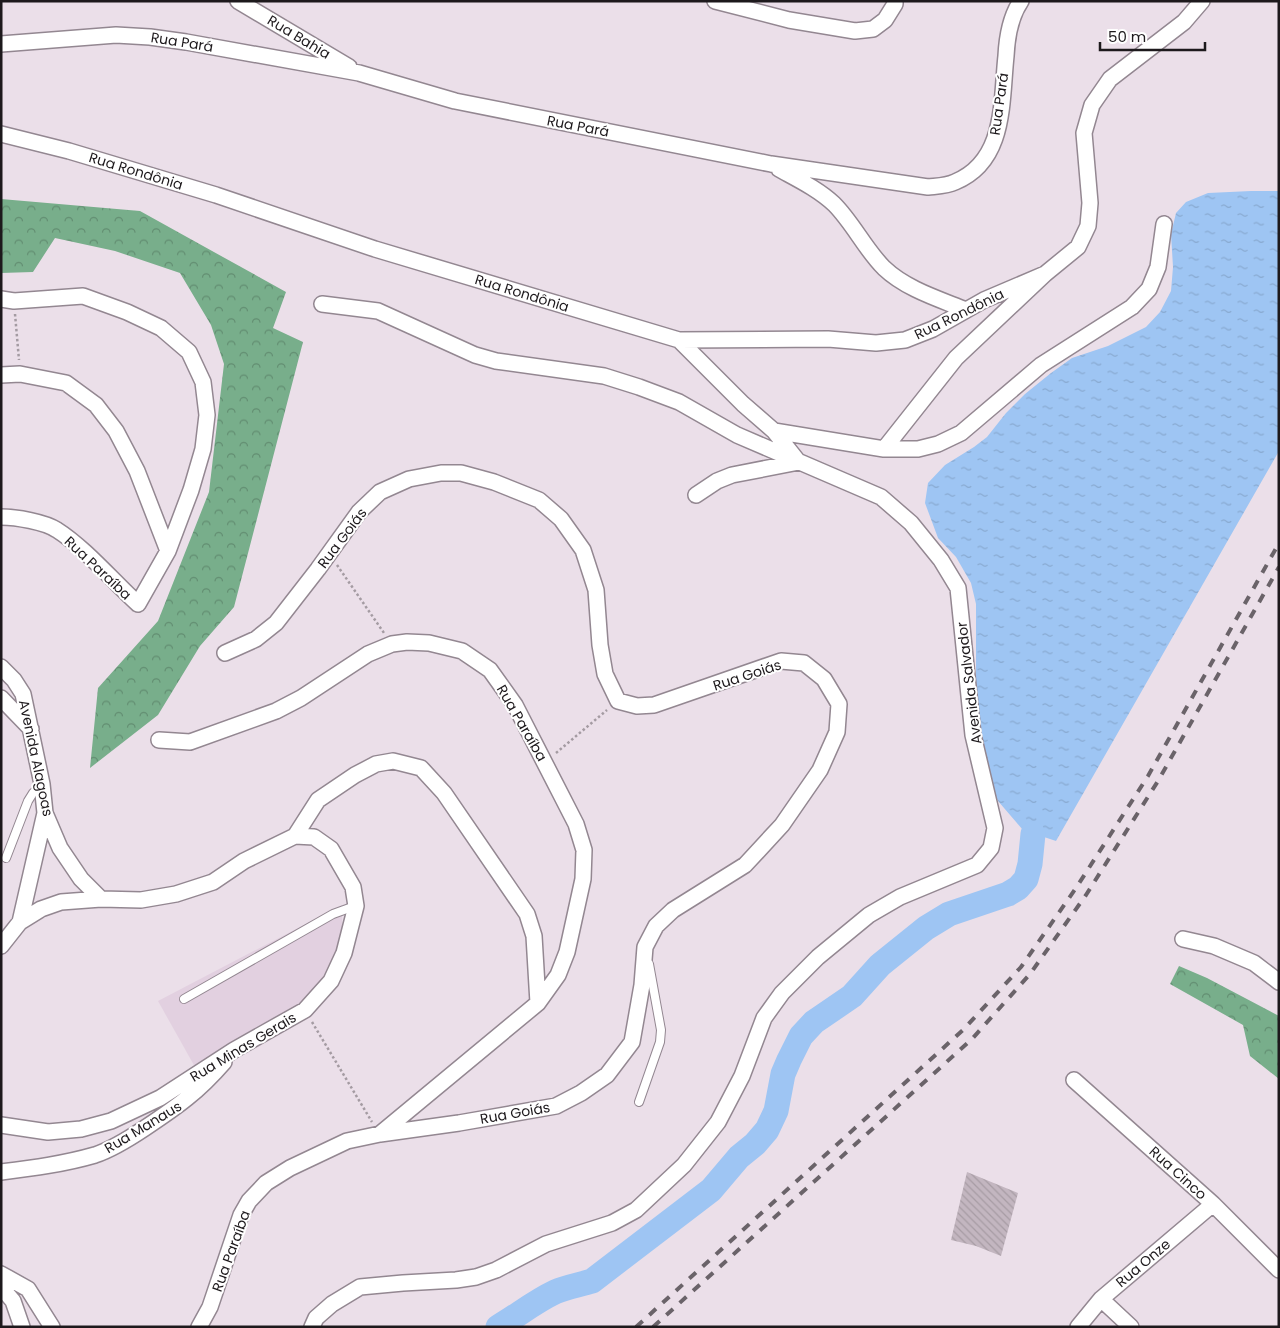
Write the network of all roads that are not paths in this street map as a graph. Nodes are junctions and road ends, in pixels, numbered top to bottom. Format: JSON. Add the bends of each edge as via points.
{"nodes":[{"id":1,"x":238,"y":1,"type":"edge"},
{"id":2,"x":715,"y":1,"type":"edge"},
{"id":3,"x":895,"y":1,"type":"edge"},
{"id":4,"x":1021,"y":1,"type":"edge"},
{"id":5,"x":1202,"y":1,"type":"edge"},
{"id":6,"x":1,"y":44,"type":"edge"},
{"id":7,"x":359,"y":73,"type":"junction"},
{"id":8,"x":1,"y":134,"type":"edge"},
{"id":9,"x":771,"y":164,"type":"junction"},
{"id":10,"x":1164,"y":224,"type":"dead end"},
{"id":11,"x":1044,"y":274,"type":"junction"},
{"id":12,"x":8,"y":300,"type":"edge"},
{"id":13,"x":322,"y":304,"type":"dead end"},
{"id":14,"x":966,"y":310,"type":"junction"},
{"id":15,"x":679,"y":340,"type":"junction"},
{"id":16,"x":1,"y":375,"type":"edge"},
{"id":17,"x":774,"y":431,"type":"junction"},
{"id":18,"x":884,"y":449,"type":"junction"},
{"id":19,"x":799,"y":462,"type":"junction"},
{"id":20,"x":696,"y":495,"type":"dead end"},
{"id":21,"x":1,"y":517,"type":"edge"},
{"id":22,"x":168,"y":551,"type":"junction"},
{"id":23,"x":225,"y":653,"type":"dead end"},
{"id":24,"x":1,"y":667,"type":"edge"},
{"id":25,"x":1,"y":698,"type":"edge"},
{"id":26,"x":32,"y":730,"type":"junction"},
{"id":27,"x":159,"y":740,"type":"dead end"},
{"id":28,"x":42,"y":784,"type":"junction"},
{"id":29,"x":45,"y":813,"type":"junction"},
{"id":30,"x":295,"y":836,"type":"junction"},
{"id":31,"x":6,"y":858,"type":"dead end"},
{"id":32,"x":101,"y":899,"type":"junction"},
{"id":33,"x":356,"y":906,"type":"junction"},
{"id":34,"x":20,"y":922,"type":"junction"},
{"id":35,"x":1183,"y":939,"type":"dead end"},
{"id":36,"x":1,"y":946,"type":"edge"},
{"id":37,"x":645,"y":946,"type":"junction"},
{"id":38,"x":1279,"y":982,"type":"edge"},
{"id":39,"x":184,"y":999,"type":"dead end"},
{"id":40,"x":538,"y":1003,"type":"junction"},
{"id":41,"x":234,"y":1050,"type":"junction"},
{"id":42,"x":1074,"y":1080,"type":"dead end"},
{"id":43,"x":639,"y":1102,"type":"dead end"},
{"id":44,"x":1,"y":1125,"type":"edge"},
{"id":45,"x":380,"y":1134,"type":"junction"},
{"id":46,"x":1,"y":1172,"type":"edge"},
{"id":47,"x":1213,"y":1204,"type":"junction"},
{"id":48,"x":1279,"y":1270,"type":"edge"},
{"id":49,"x":1,"y":1274,"type":"edge"},
{"id":50,"x":1,"y":1287,"type":"edge"},
{"id":51,"x":1101,"y":1299,"type":"junction"},
{"id":52,"x":22,"y":1327,"type":"edge"},
{"id":53,"x":52,"y":1327,"type":"edge"},
{"id":54,"x":199,"y":1327,"type":"edge"},
{"id":55,"x":312,"y":1327,"type":"edge"},
{"id":56,"x":1078,"y":1327,"type":"edge"},
{"id":57,"x":1131,"y":1327,"type":"edge"}],
"edges":[{"from":1,"to":7,"type":"street","name":"Rua Bahia"},
{"from":2,"to":3,"type":"street","via":[[789,20],[855,31],[873,29],[885,20]]},
{"from":4,"to":9,"type":"street","name":"Rua Pará","via":[[1008,33],[998,133],[988,156],[976,170],[954,183],[928,187]]},
{"from":5,"to":11,"type":"street","name":"Rua Rondônia","via":[[1184,22],[1110,79],[1092,106],[1084,133],[1090,203],[1088,226],[1078,247]]},
{"from":6,"to":7,"type":"street","name":"Rua Pará","via":[[116,35],[150,37]]},
{"from":7,"to":9,"type":"street","name":"Rua Pará","via":[[455,101]]},
{"from":8,"to":15,"type":"street","name":"Rua Rondônia","via":[[68,151],[375,249]]},
{"from":9,"to":14,"type":"street","via":[[833,204],[884,268],[920,291]]},
{"from":10,"to":18,"type":"street","via":[[1158,267],[1149,289],[1132,307],[1040,365],[961,433],[918,449]]},
{"from":11,"to":14,"type":"street","name":"Rua Rondônia"},
{"from":11,"to":18,"type":"street","name":"Rua Rondônia","via":[[956,358]]},
{"from":12,"to":22,"type":"street","via":[[83,296],[160,328],[189,352],[203,382],[207,415],[203,449]]},
{"from":13,"to":19,"type":"street","via":[[378,311],[475,355],[496,361],[604,376],[639,387],[679,402],[737,435]]},
{"from":14,"to":15,"type":"street","name":"Rua Rondônia","via":[[905,340],[876,343],[828,339]]},
{"from":15,"to":17,"type":"street","name":"Avenida Salvador"},
{"from":16,"to":22,"type":"street","via":[[20,374],[66,384],[96,405],[116,431],[137,471]]},
{"from":17,"to":18,"type":"street"},
{"from":17,"to":19,"type":"street","name":"Avenida Salvador"},
{"from":19,"to":20,"type":"street","via":[[732,475]]},
{"from":19,"to":55,"type":"street","name":"Avenida Salvador","via":[[881,497],[912,523],[958,588],[973,735],[995,828],[991,848],[976,865],[900,897],[869,916],[818,957],[782,993],[764,1018],[742,1076],[718,1122],[684,1165],[636,1210],[612,1223],[546,1244],[476,1277],[360,1287],[332,1304],[316,1318]]},
{"from":21,"to":22,"type":"street","name":"Rua Paraíba","via":[[17,517],[56,530],[138,604]]},
{"from":23,"to":37,"type":"street","name":"Rua Goiás","via":[[256,639],[276,623],[359,512],[380,492],[409,478],[461,473],[538,500],[561,519],[583,550],[596,590],[605,674],[618,701],[637,706],[654,705],[781,661],[804,663],[824,679],[838,704],[837,732],[820,770],[782,825],[745,865],[673,910],[656,926]]},
{"from":24,"to":26,"type":"street","name":"Avenida Alagoas","via":[[23,694]]},
{"from":25,"to":26,"type":"street"},
{"from":26,"to":28,"type":"street","name":"Avenida Alagoas"},
{"from":27,"to":40,"type":"street","name":"Rua Paraíba","via":[[190,742],[276,711],[368,654],[392,644],[429,643],[462,651],[490,670],[515,705],[576,824],[584,850],[583,879],[567,952],[558,975]]},
{"from":28,"to":29,"type":"street","name":"Avenida Alagoas"},
{"from":28,"to":31,"type":"lane","via":[[28,801]]},
{"from":29,"to":32,"type":"street","name":"Avenida Alagoas","via":[[65,858],[80,879]]},
{"from":29,"to":34,"type":"street"},
{"from":30,"to":32,"type":"street","via":[[204,885],[141,900]]},
{"from":30,"to":33,"type":"street","name":"Rua Minas Gerais","via":[[314,837],[331,849],[353,887]]},
{"from":30,"to":40,"type":"street","via":[[318,800],[355,775],[376,764],[393,760],[421,768],[444,793],[527,914],[534,936]]},
{"from":32,"to":34,"type":"street","via":[[61,902]]},
{"from":33,"to":39,"type":"lane","via":[[333,914]]},
{"from":33,"to":41,"type":"street","name":"Rua Minas Gerais","via":[[344,953],[332,980],[304,1010]]},
{"from":34,"to":36,"type":"street"},
{"from":35,"to":38,"type":"street","via":[[1214,946],[1254,963]]},
{"from":37,"to":43,"type":"lane","via":[[661,1030],[660,1042]]},
{"from":37,"to":45,"type":"street","name":"Rua Goiás","via":[[632,1042],[607,1075],[582,1093],[556,1106]]},
{"from":40,"to":45,"type":"street","name":"Rua Paraíba"},
{"from":41,"to":44,"type":"street","name":"Rua Minas Gerais","via":[[160,1098],[111,1121],[48,1132]]},
{"from":41,"to":46,"type":"street","name":"Rua Manaus","via":[[203,1086],[128,1139],[97,1154],[58,1164]]},
{"from":42,"to":47,"type":"street","name":"Rua Cinco"},
{"from":45,"to":54,"type":"street","name":"Rua Paraíba","via":[[347,1141],[290,1168],[266,1183],[249,1201],[241,1215],[210,1307]]},
{"from":47,"to":48,"type":"street","name":"Rua Cinco"},
{"from":47,"to":51,"type":"street","name":"Rua Onze"},
{"from":49,"to":53,"type":"street","via":[[28,1289]]},
{"from":50,"to":52,"type":"street","via":[[13,1301]]},
{"from":51,"to":56,"type":"street","name":"Rua Onze"},
{"from":51,"to":57,"type":"street"}]}
